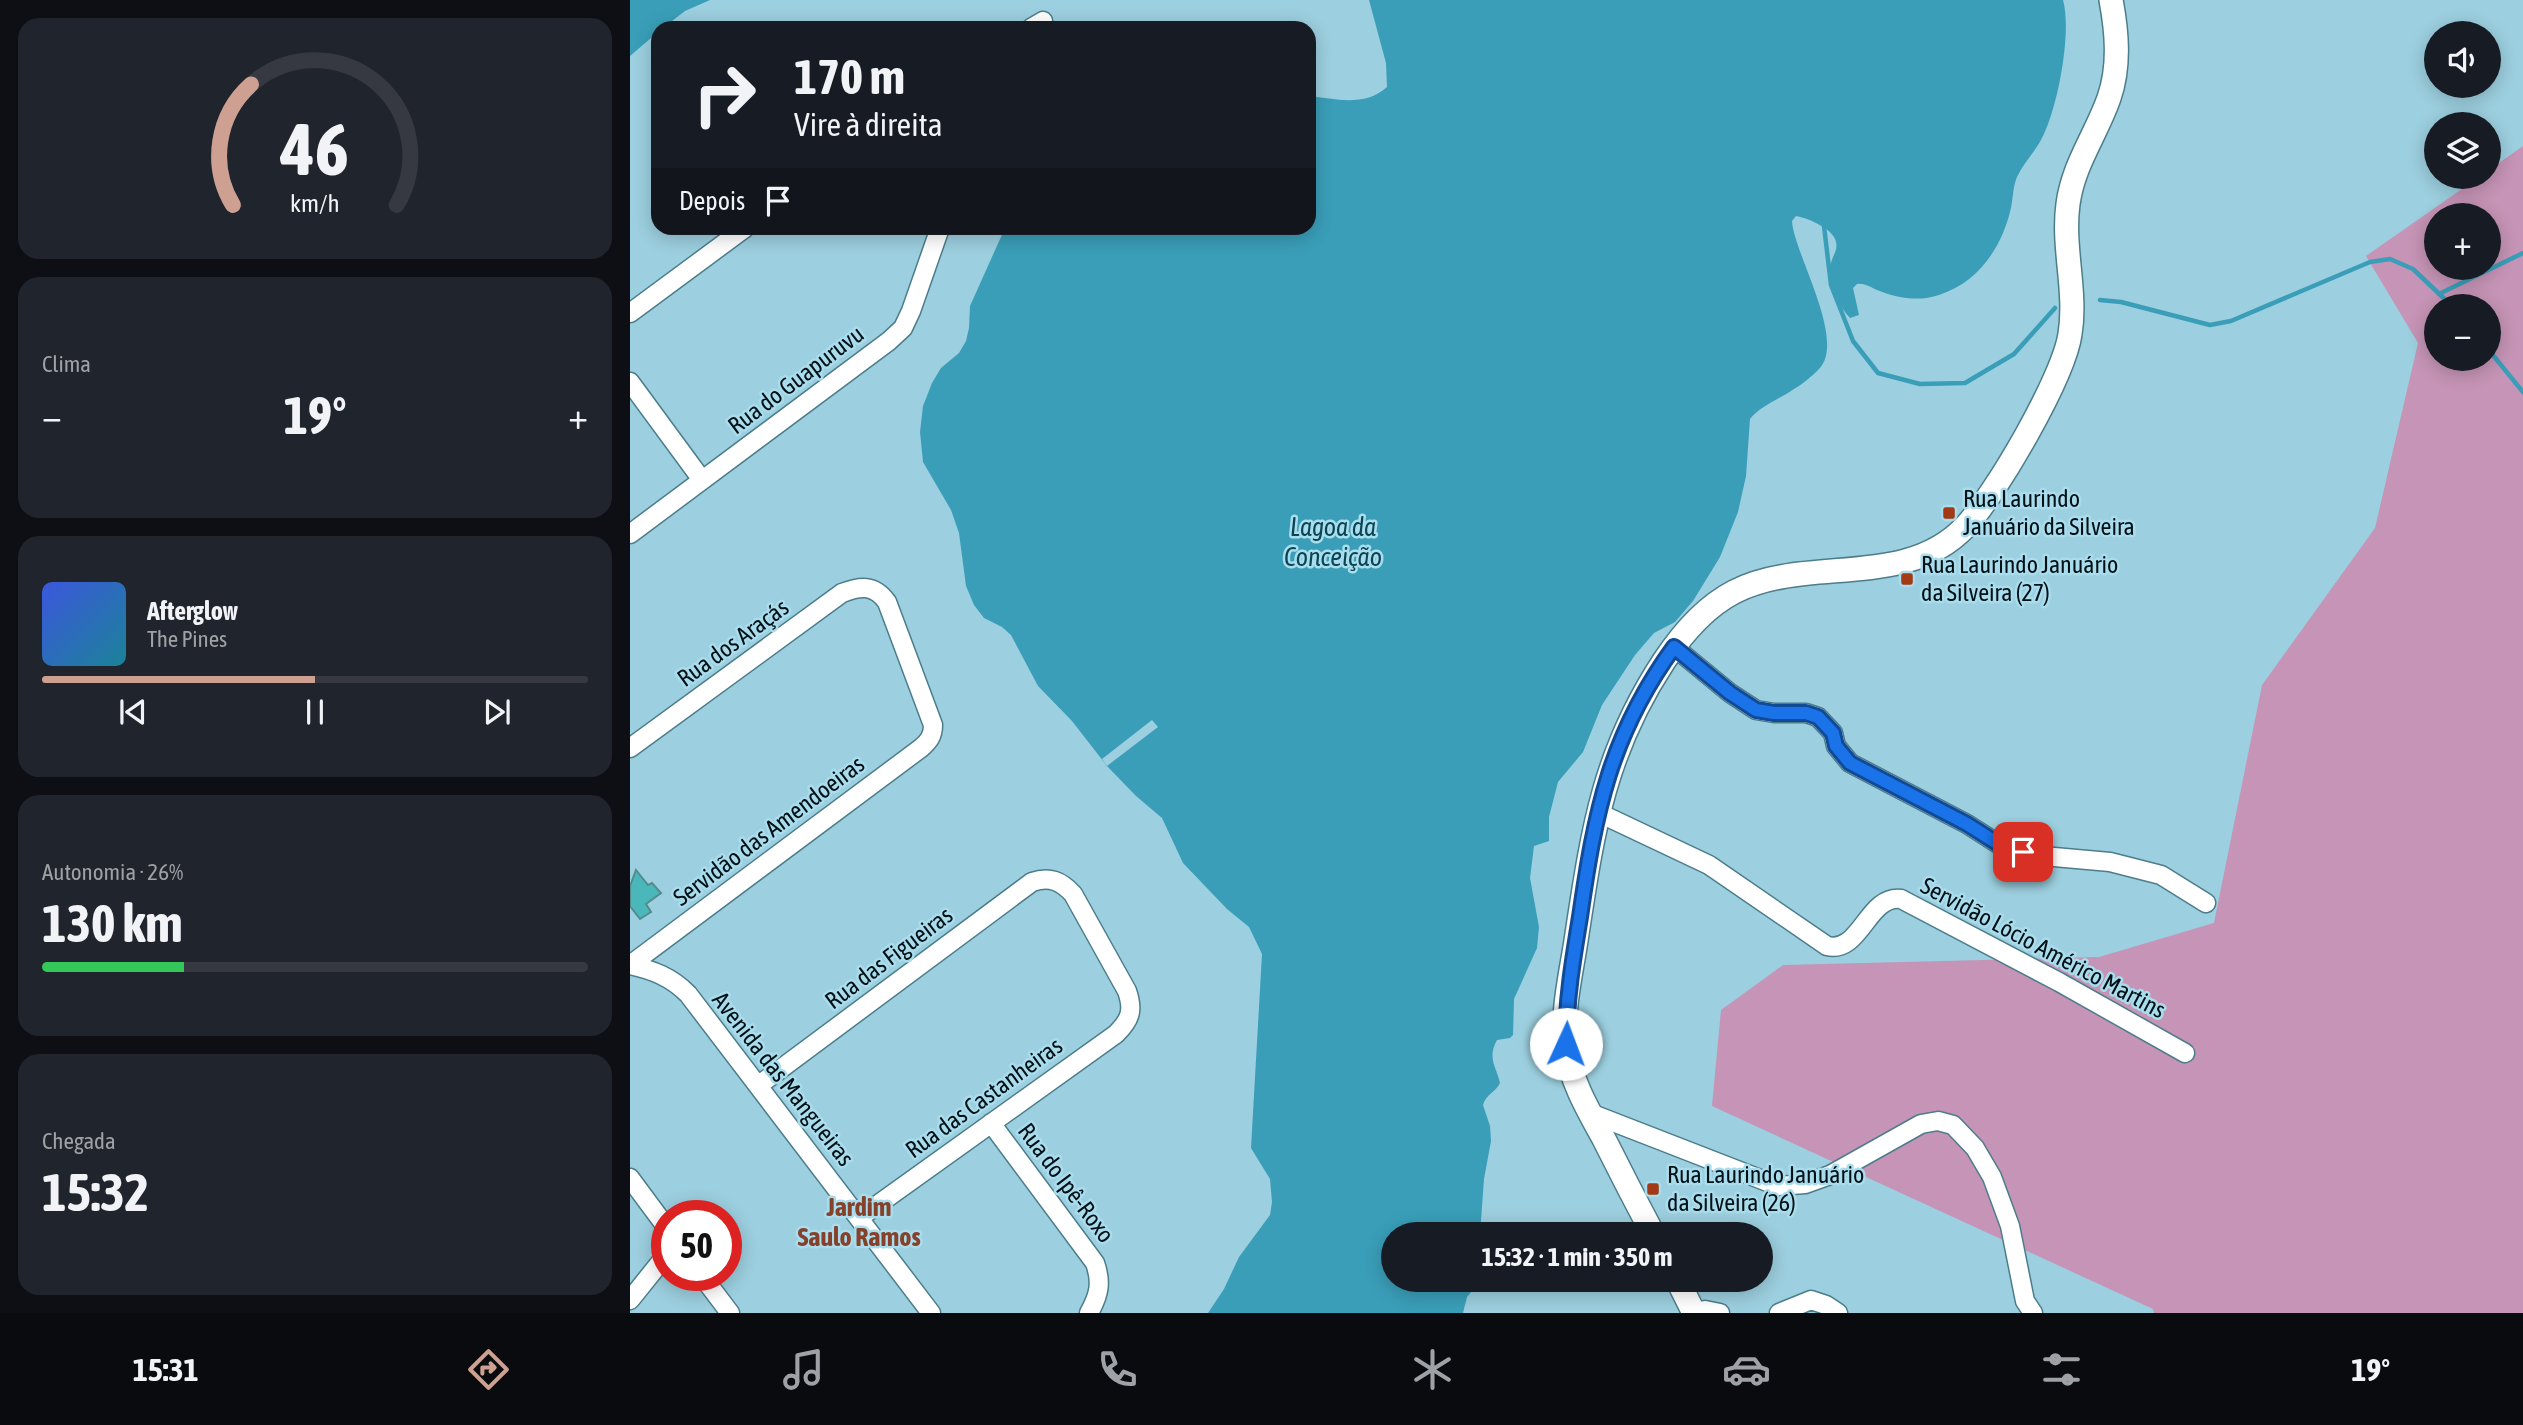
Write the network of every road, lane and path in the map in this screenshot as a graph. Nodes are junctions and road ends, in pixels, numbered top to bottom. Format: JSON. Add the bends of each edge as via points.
{"nodes":[{"id":1,"x":2111,"y":0,"type":"edge"},
{"id":2,"x":736,"y":235,"type":"edge"},
{"id":3,"x":938,"y":235,"type":"edge"},
{"id":4,"x":630,"y":313,"type":"edge"},
{"id":5,"x":630,"y":382,"type":"edge"},
{"id":6,"x":702,"y":480,"type":"junction"},
{"id":7,"x":630,"y":534,"type":"edge"},
{"id":8,"x":870,"y":588,"type":"joint"},
{"id":9,"x":1674,"y":647,"type":"junction"},
{"id":10,"x":630,"y":748,"type":"edge"},
{"id":11,"x":1597,"y":812,"type":"junction"},
{"id":12,"x":2206,"y":903,"type":"dead end"},
{"id":13,"x":630,"y":965,"type":"edge"},
{"id":14,"x":1132,"y":1013,"type":"joint"},
{"id":15,"x":2185,"y":1053,"type":"dead end"},
{"id":16,"x":759,"y":1085,"type":"junction"},
{"id":17,"x":1590,"y":1113,"type":"junction"},
{"id":18,"x":990,"y":1123,"type":"junction"},
{"id":19,"x":630,"y":1178,"type":"edge"},
{"id":20,"x":651,"y":1206,"type":"edge"},
{"id":21,"x":859,"y":1218,"type":"junction"},
{"id":22,"x":1647,"y":1222,"type":"edge"},
{"id":23,"x":651,"y":1274,"type":"edge"},
{"id":24,"x":713,"y":1291,"type":"edge"},
{"id":25,"x":1684,"y":1292,"type":"edge"},
{"id":26,"x":630,"y":1300,"type":"edge"},
{"id":27,"x":730,"y":1313,"type":"edge"},
{"id":28,"x":931,"y":1313,"type":"edge"},
{"id":29,"x":1089,"y":1313,"type":"edge"},
{"id":30,"x":1694,"y":1313,"type":"edge"},
{"id":31,"x":1720,"y":1313,"type":"edge"},
{"id":32,"x":1779,"y":1313,"type":"edge"},
{"id":33,"x":1838,"y":1313,"type":"edge"},
{"id":34,"x":2033,"y":1313,"type":"edge"}],
"edges":[{"from":1,"to":9,"type":"main road","via":[[2116,36],[2114,78],[2079,163],[2068,204],[2071,316],[2066,352],[2032,422],[1976,515],[1943,544],[1913,558],[1867,568],[1790,575],[1748,586],[1713,606]]},
{"from":2,"to":4,"type":"street"},
{"from":3,"to":6,"type":"street","name":"Rua do Guapuruvu","via":[[903,328]]},
{"from":5,"to":6,"type":"street"},
{"from":6,"to":7,"type":"street","name":"Rua do Guapuruvu"},
{"from":8,"to":10,"type":"street","name":"Rua dos Araçás","via":[[842,593]]},
{"from":8,"to":13,"type":"street","name":"Servidão das Amendoeiras","via":[[887,602],[931,715],[933,733],[928,742]]},
{"from":9,"to":11,"type":"main road","via":[[1626,728]]},
{"from":9,"to":12,"type":"street","via":[[1756,710],[1818,717],[1850,763],[2003,847],[2110,862],[2161,875]]},
{"from":11,"to":15,"type":"street","name":"Servidão Lócio Américo Martins","via":[[1709,865],[1827,946],[1837,949],[1845,945],[1882,903],[1901,899]]},
{"from":11,"to":17,"type":"main road","via":[[1566,1019],[1570,1065]]},
{"from":13,"to":16,"type":"street","name":"Avenida das Mangueiras","via":[[678,984]]},
{"from":14,"to":16,"type":"street","name":"Rua das Figueiras","via":[[1127,991],[1073,894],[1064,884],[1041,879]]},
{"from":14,"to":18,"type":"street","name":"Rua das Castanheiras","via":[[1116,1034]]},
{"from":16,"to":21,"type":"street","name":"Avenida das Mangueiras"},
{"from":17,"to":22,"type":"main road"},
{"from":17,"to":34,"type":"street","via":[[1778,1186],[1805,1184],[1830,1175],[1921,1124],[1938,1121],[1953,1125],[1975,1148],[1992,1177],[2010,1226],[2025,1301]]},
{"from":18,"to":21,"type":"street","name":"Rua das Castanheiras"},
{"from":18,"to":29,"type":"street","name":"Rua do Ipê-Roxo","via":[[1096,1264],[1099,1293]]},
{"from":19,"to":20,"type":"street"},
{"from":21,"to":28,"type":"street","name":"Avenida das Mangueiras"},
{"from":23,"to":26,"type":"street"},
{"from":24,"to":27,"type":"street"},
{"from":25,"to":30,"type":"main road"},
{"from":30,"to":31,"type":"street"},
{"from":32,"to":33,"type":"street","via":[[1811,1300]]}]}
